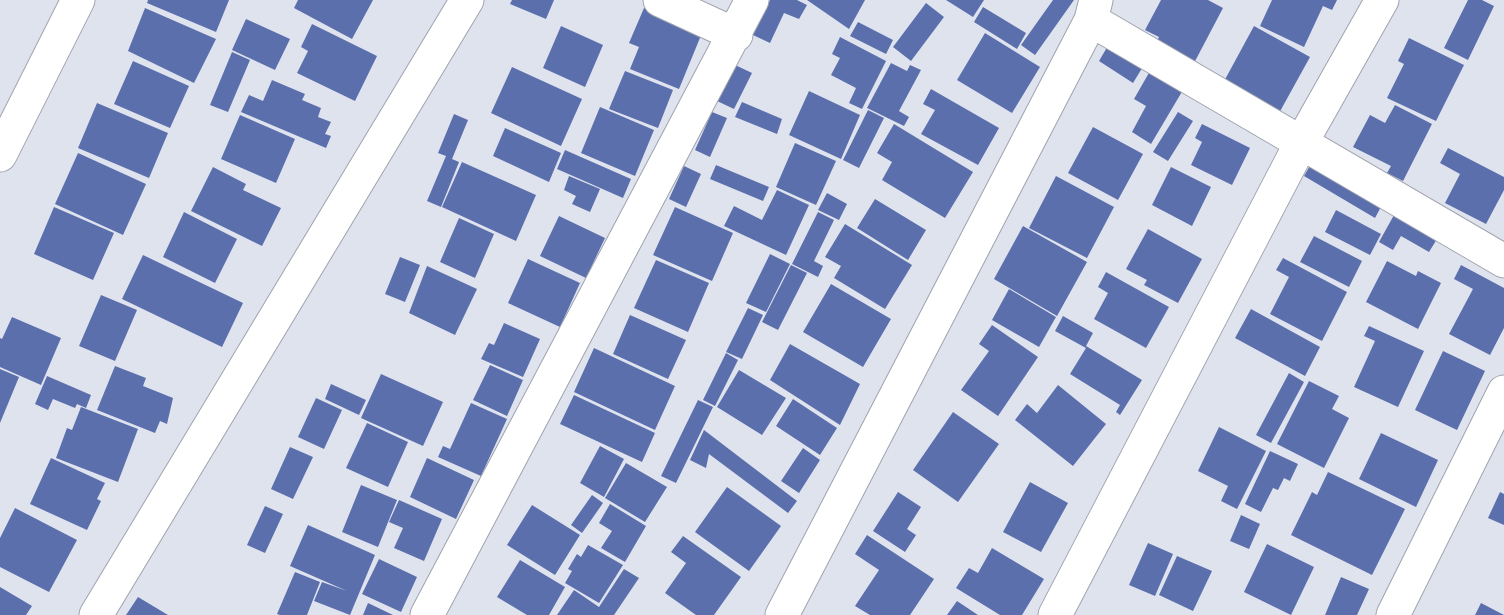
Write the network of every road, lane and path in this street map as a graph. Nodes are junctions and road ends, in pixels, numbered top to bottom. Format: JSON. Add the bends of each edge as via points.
{"nodes":[{"id":1,"x":78,"y":0,"type":"edge"},
{"id":2,"x":467,"y":0,"type":"edge"},
{"id":3,"x":660,"y":0,"type":"edge"},
{"id":4,"x":752,"y":0,"type":"edge"},
{"id":5,"x":1382,"y":0,"type":"edge"},
{"id":6,"x":1094,"y":10,"type":"edge"},
{"id":7,"x":736,"y":35,"type":"junction"},
{"id":8,"x":1300,"y":145,"type":"junction"},
{"id":9,"x":0,"y":155,"type":"edge"},
{"id":10,"x":1504,"y":261,"type":"edge"},
{"id":11,"x":1504,"y":392,"type":"edge"},
{"id":12,"x":96,"y":615,"type":"edge"},
{"id":13,"x":427,"y":615,"type":"edge"},
{"id":14,"x":782,"y":615,"type":"edge"},
{"id":15,"x":1055,"y":615,"type":"edge"},
{"id":16,"x":1394,"y":615,"type":"edge"}],
"edges":[{"from":1,"to":9,"type":"street"},
{"from":2,"to":12,"type":"street"},
{"from":3,"to":7,"type":"street"},
{"from":4,"to":7,"type":"street"},
{"from":5,"to":8,"type":"street"},
{"from":6,"to":8,"type":"street"},
{"from":6,"to":14,"type":"street"},
{"from":7,"to":13,"type":"street"},
{"from":8,"to":10,"type":"street"},
{"from":8,"to":15,"type":"street"},
{"from":11,"to":16,"type":"street"}]}
